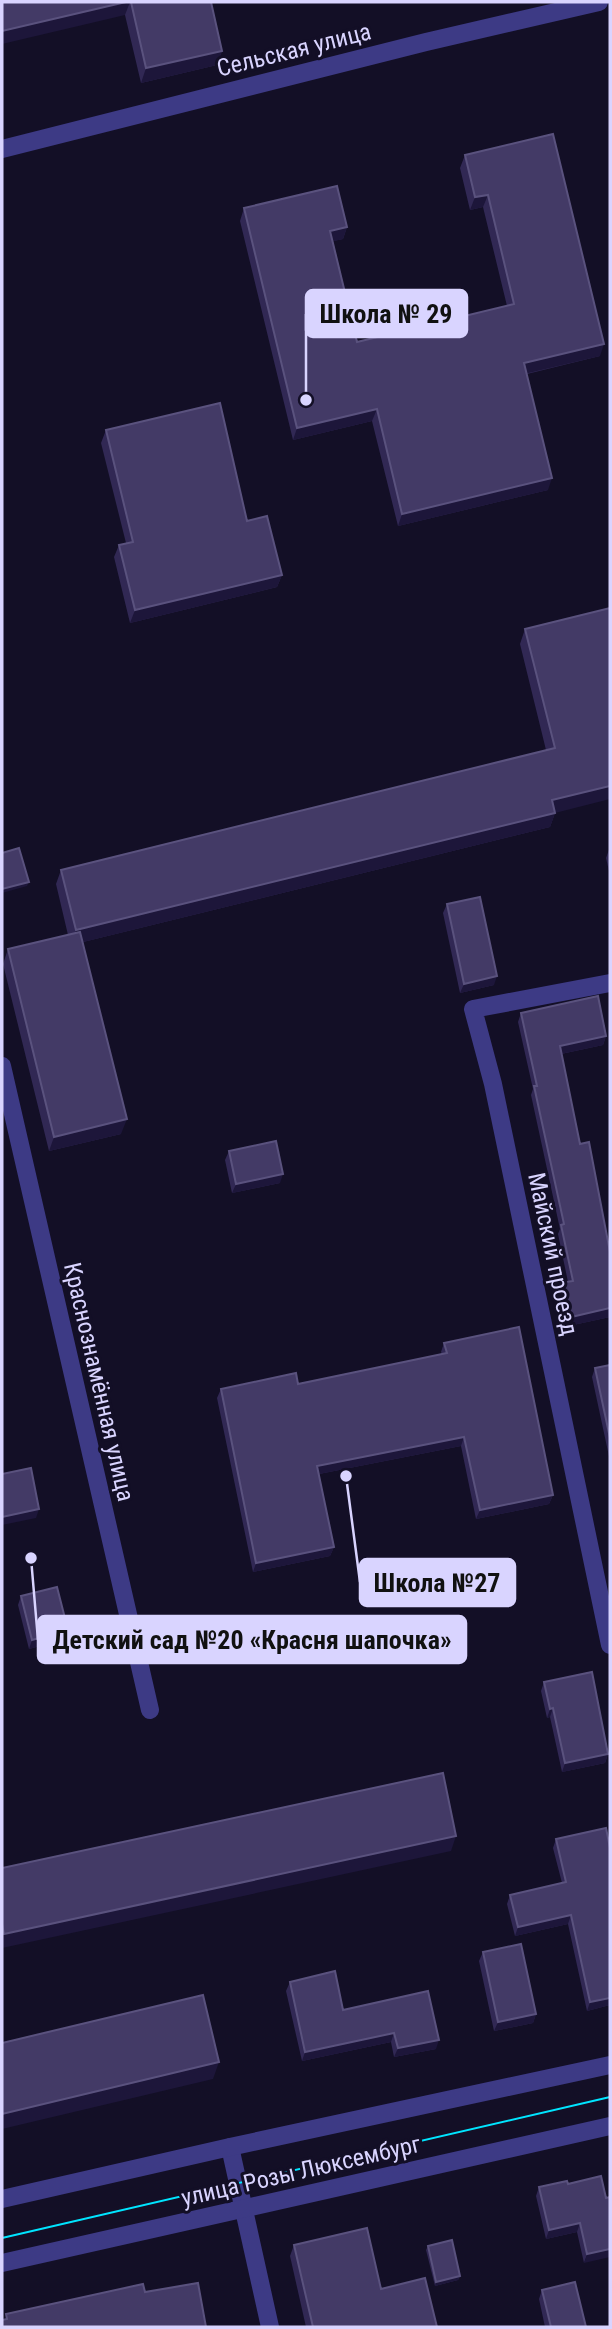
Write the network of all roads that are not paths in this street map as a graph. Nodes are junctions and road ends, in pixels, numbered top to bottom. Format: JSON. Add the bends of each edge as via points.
{"nodes":[{"id":1,"x":599,"y":2,"type":"edge"},
{"id":2,"x":2,"y":149,"type":"edge"},
{"id":3,"x":610,"y":983,"type":"edge"},
{"id":4,"x":2,"y":1066,"type":"edge"},
{"id":5,"x":610,"y":1645,"type":"edge"},
{"id":6,"x":149,"y":1710,"type":"dead end"},
{"id":7,"x":610,"y":2065,"type":"edge"},
{"id":8,"x":610,"y":2126,"type":"edge"},
{"id":9,"x":230,"y":2147,"type":"junction"},
{"id":10,"x":2,"y":2199,"type":"edge"},
{"id":11,"x":244,"y":2209,"type":"junction"},
{"id":12,"x":2,"y":2263,"type":"edge"},
{"id":13,"x":270,"y":2327,"type":"edge"}],
"edges":[{"from":1,"to":2,"type":"street","name":"Сельская улица"},
{"from":3,"to":5,"type":"street","name":"Майский проезд","via":[[473,1009],[496,1098]]},
{"from":4,"to":6,"type":"street","name":"Краснознамённая улица"},
{"from":7,"to":9,"type":"street","name":"улица Розы Люксембург"},
{"from":8,"to":11,"type":"street","name":"улица Розы Люксембург"},
{"from":9,"to":10,"type":"street","name":"улица Розы Люксембург"},
{"from":9,"to":11,"type":"street"},
{"from":11,"to":12,"type":"street","name":"улица Розы Люксембург"},
{"from":11,"to":13,"type":"street"}]}
